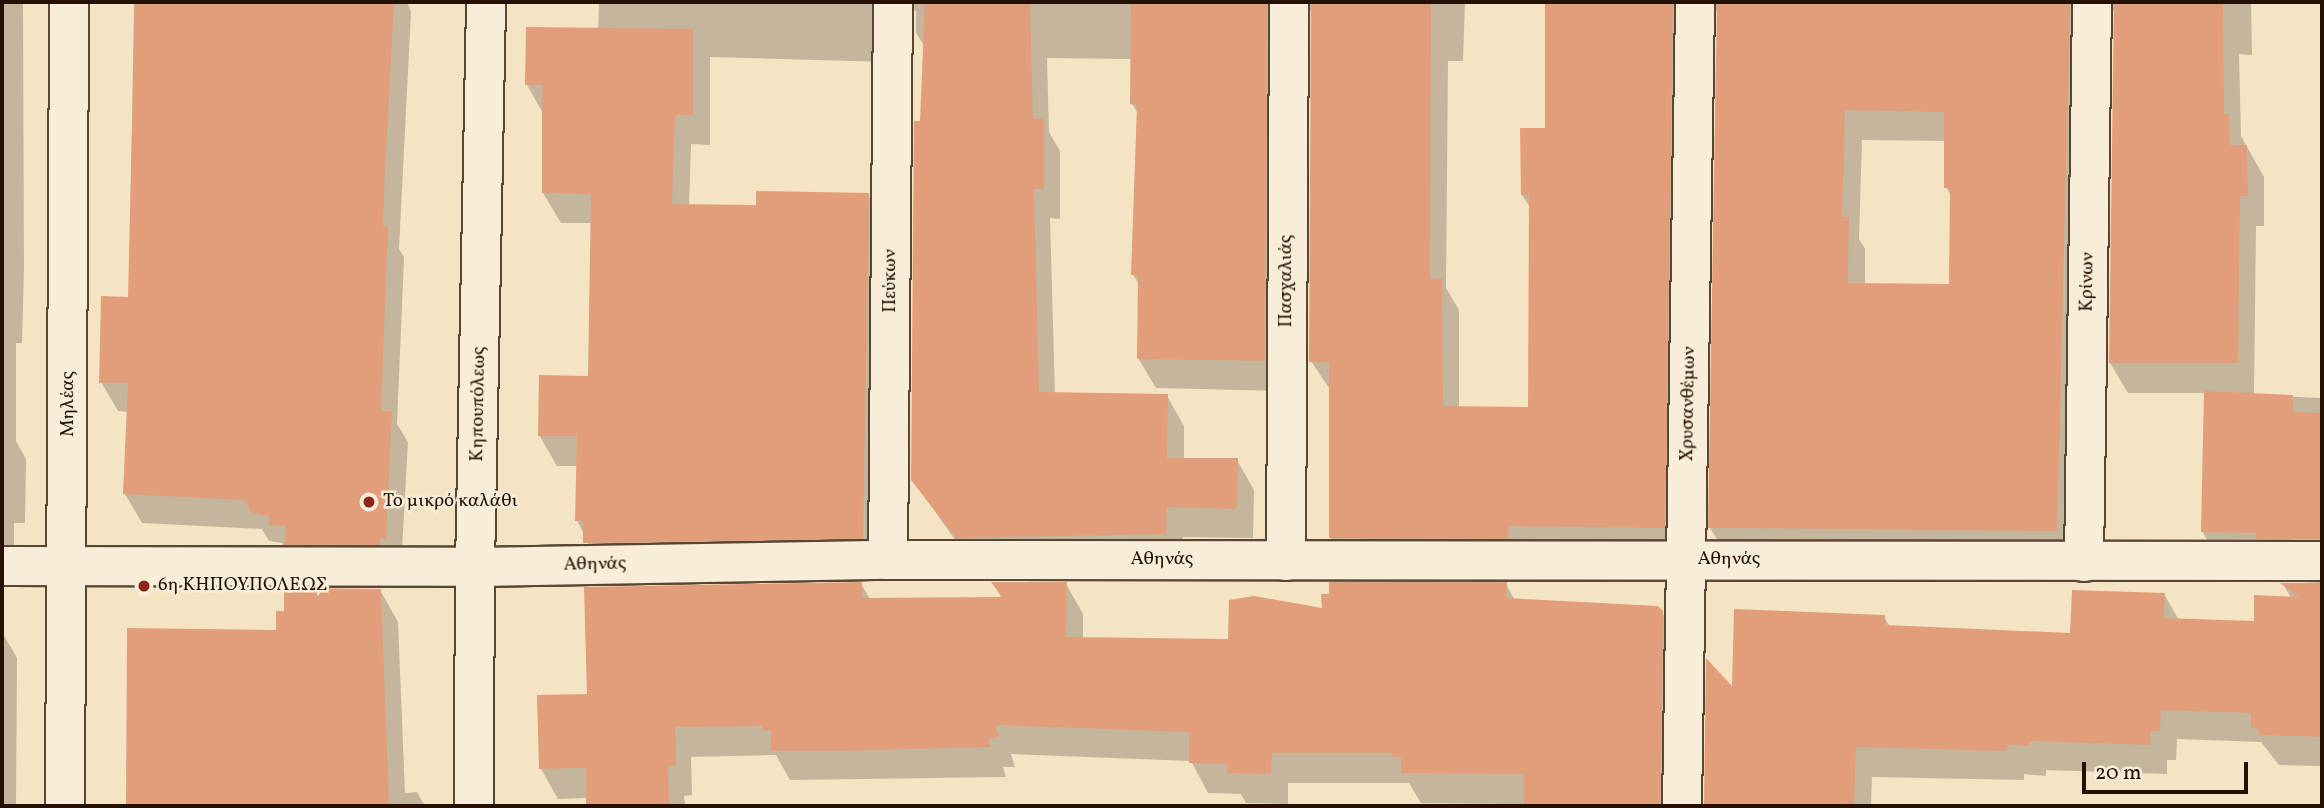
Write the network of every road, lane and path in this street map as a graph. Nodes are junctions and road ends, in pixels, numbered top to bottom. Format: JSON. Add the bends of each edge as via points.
{"nodes":[{"id":1,"x":69,"y":2,"type":"edge"},
{"id":2,"x":486,"y":2,"type":"edge"},
{"id":3,"x":893,"y":2,"type":"edge"},
{"id":4,"x":1289,"y":2,"type":"edge"},
{"id":5,"x":1695,"y":2,"type":"edge"},
{"id":6,"x":2092,"y":2,"type":"edge"},
{"id":7,"x":888,"y":560,"type":"junction"},
{"id":8,"x":1686,"y":560,"type":"junction"},
{"id":9,"x":1286,"y":561,"type":"junction"},
{"id":10,"x":2322,"y":561,"type":"edge"},
{"id":11,"x":2084,"y":562,"type":"junction"},
{"id":12,"x":69,"y":565,"type":"junction"},
{"id":13,"x":2,"y":566,"type":"edge"},
{"id":14,"x":475,"y":567,"type":"junction"},
{"id":15,"x":65,"y":806,"type":"edge"},
{"id":16,"x":474,"y":806,"type":"edge"},
{"id":17,"x":1682,"y":806,"type":"edge"}],
"edges":[{"from":1,"to":12,"type":"street","name":"Μηλέας"},
{"from":2,"to":14,"type":"street","name":"Κηπουπόλεως"},
{"from":3,"to":7,"type":"street","name":"Πεύκων"},
{"from":4,"to":9,"type":"street","name":"Πασχαλιάς"},
{"from":5,"to":8,"type":"street","name":"Χρυσανθέμων"},
{"from":6,"to":11,"type":"street","name":"Κρίνων"},
{"from":7,"to":9,"type":"street","name":"Αθηνάς"},
{"from":7,"to":14,"type":"street","name":"Αθηνάς"},
{"from":8,"to":9,"type":"street","name":"Αθηνάς"},
{"from":8,"to":11,"type":"street","name":"Αθηνάς"},
{"from":8,"to":17,"type":"street","name":"Χρυσανθέμων"},
{"from":10,"to":11,"type":"street","name":"Αθηνάς"},
{"from":12,"to":13,"type":"street","name":"Αθηνάς"},
{"from":12,"to":14,"type":"street","name":"Αθηνάς"},
{"from":12,"to":15,"type":"street","name":"Μηλέας"},
{"from":14,"to":16,"type":"street","name":"Κηπουπόλεως"}]}
